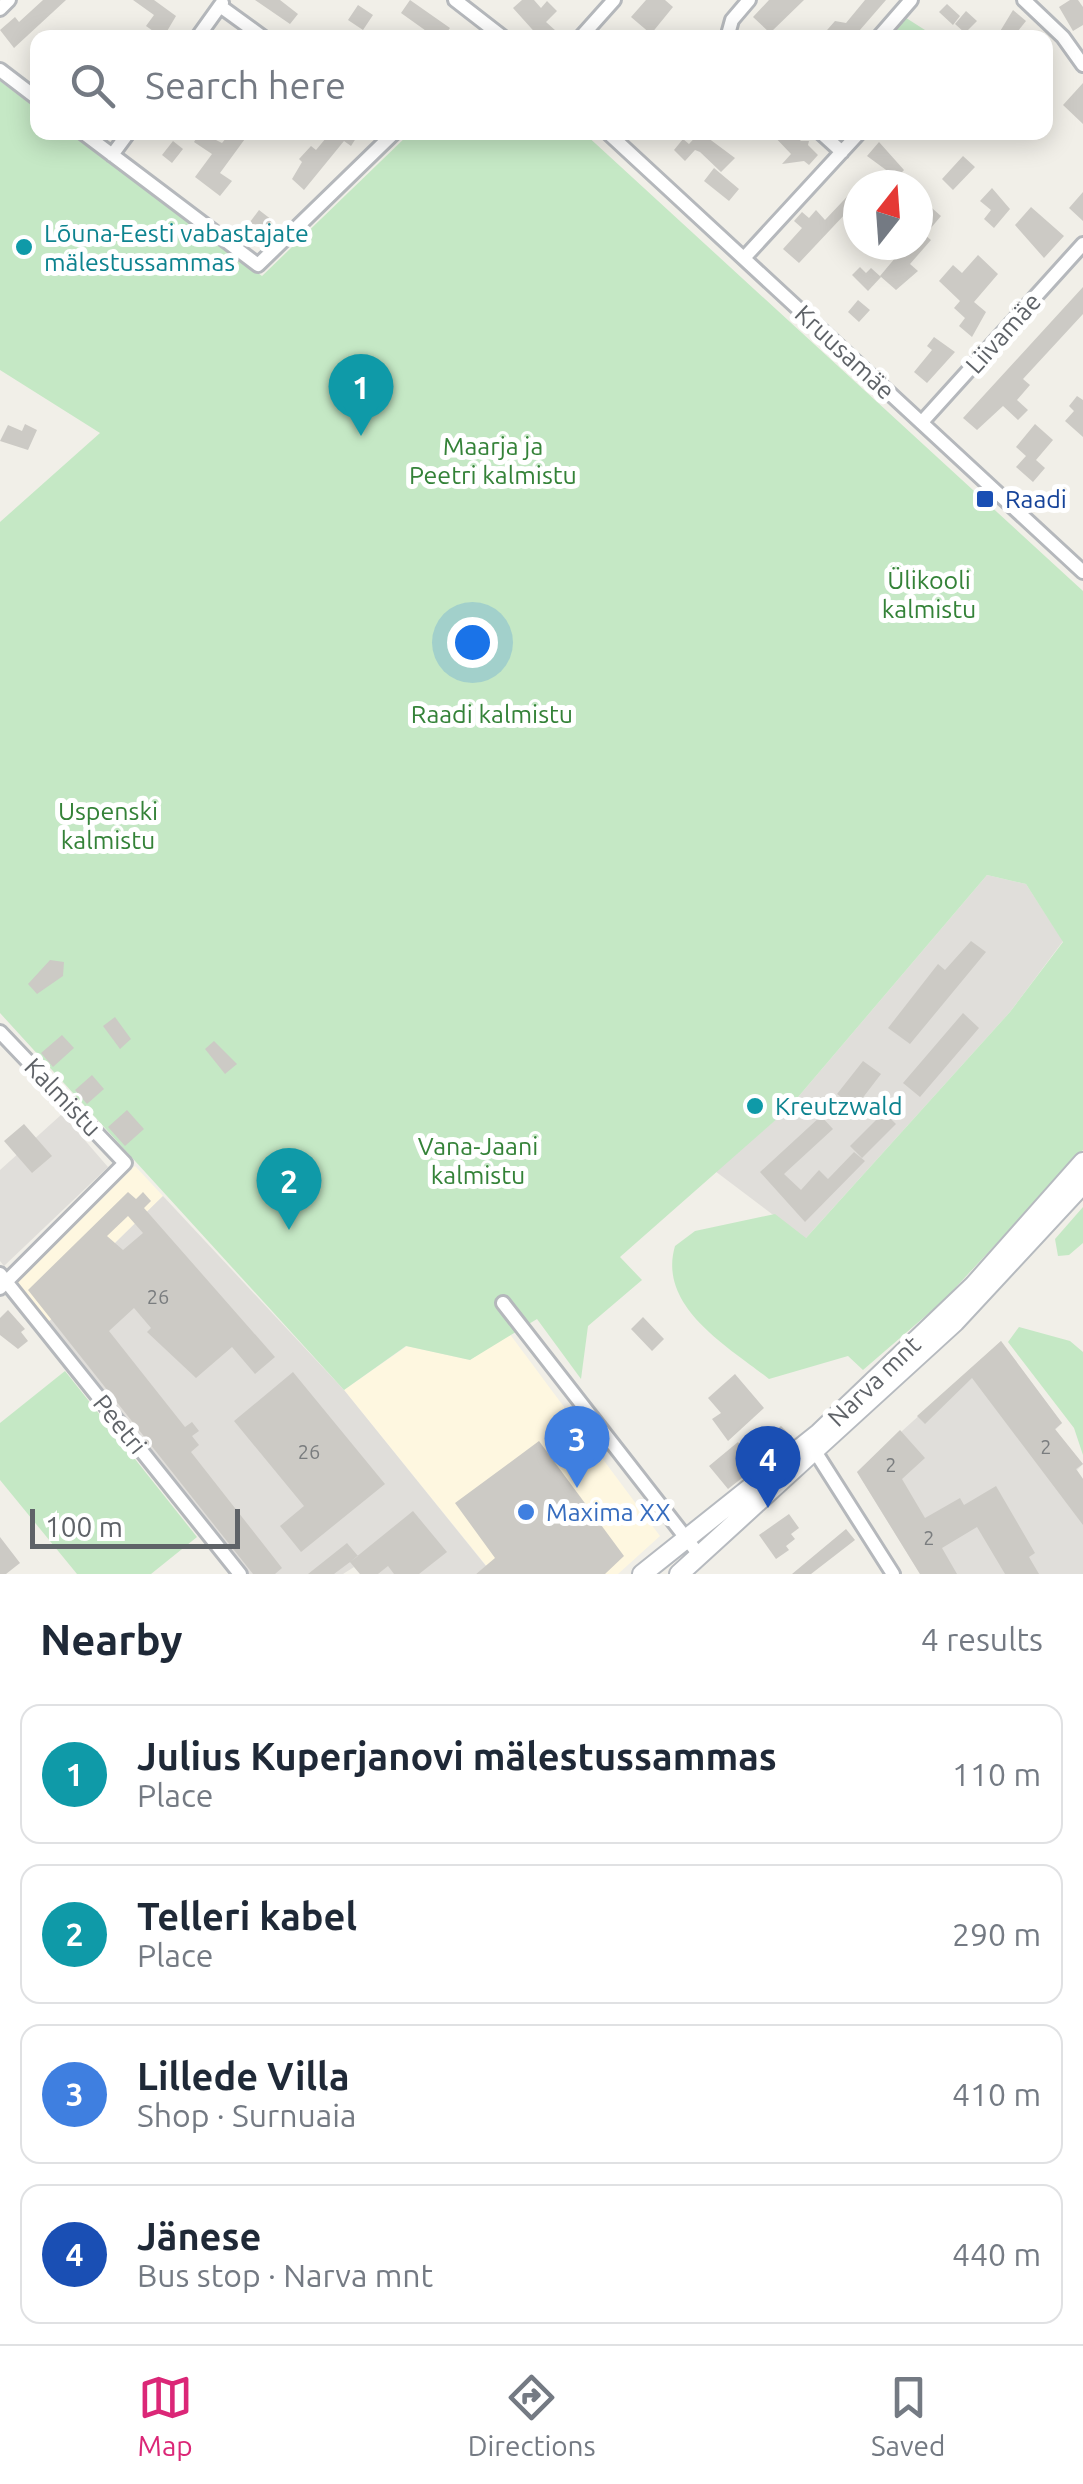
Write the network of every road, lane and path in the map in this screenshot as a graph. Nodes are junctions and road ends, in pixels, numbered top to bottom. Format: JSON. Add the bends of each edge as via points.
{"nodes":[{"id":1,"x":10,"y":0,"type":"edge"},
{"id":2,"x":455,"y":0,"type":"edge"},
{"id":3,"x":614,"y":0,"type":"edge"},
{"id":4,"x":750,"y":0,"type":"edge"},
{"id":5,"x":911,"y":0,"type":"edge"},
{"id":6,"x":1024,"y":0,"type":"edge"},
{"id":7,"x":222,"y":3,"type":"edge"},
{"id":8,"x":0,"y":9,"type":"edge"},
{"id":9,"x":203,"y":30,"type":"edge"},
{"id":10,"x":254,"y":30,"type":"edge"},
{"id":11,"x":492,"y":30,"type":"edge"},
{"id":12,"x":587,"y":30,"type":"edge"},
{"id":13,"x":730,"y":30,"type":"edge"},
{"id":14,"x":885,"y":30,"type":"edge"},
{"id":15,"x":1083,"y":65,"type":"edge"},
{"id":16,"x":0,"y":70,"type":"edge"},
{"id":17,"x":30,"y":93,"type":"edge"},
{"id":18,"x":92,"y":140,"type":"edge"},
{"id":19,"x":122,"y":140,"type":"edge"},
{"id":20,"x":387,"y":140,"type":"edge"},
{"id":21,"x":616,"y":140,"type":"edge"},
{"id":22,"x":829,"y":140,"type":"edge"},
{"id":23,"x":853,"y":140,"type":"edge"},
{"id":24,"x":842,"y":152,"type":"junction"},
{"id":25,"x":112,"y":155,"type":"junction"},
{"id":26,"x":1083,"y":244,"type":"edge"},
{"id":27,"x":744,"y":258,"type":"junction"},
{"id":28,"x":922,"y":422,"type":"junction"},
{"id":29,"x":1083,"y":572,"type":"edge"},
{"id":30,"x":0,"y":1032,"type":"edge"},
{"id":31,"x":1083,"y":1162,"type":"edge"},
{"id":32,"x":1083,"y":1184,"type":"edge"},
{"id":33,"x":2,"y":1281,"type":"edge"},
{"id":34,"x":503,"y":1303,"type":"dead end"},
{"id":35,"x":813,"y":1447,"type":"junction"},
{"id":36,"x":685,"y":1538,"type":"junction"},
{"id":37,"x":700,"y":1556,"type":"junction"},
{"id":38,"x":240,"y":1574,"type":"edge"},
{"id":39,"x":642,"y":1574,"type":"edge"},
{"id":40,"x":679,"y":1574,"type":"edge"},
{"id":41,"x":892,"y":1574,"type":"edge"}],
"edges":[{"from":1,"to":8,"type":"street"},
{"from":2,"to":11,"type":"street"},
{"from":3,"to":12,"type":"street"},
{"from":4,"to":13,"type":"street"},
{"from":5,"to":14,"type":"street"},
{"from":6,"to":15,"type":"street"},
{"from":7,"to":9,"type":"street"},
{"from":7,"to":10,"type":"street"},
{"from":16,"to":17,"type":"street"},
{"from":18,"to":25,"type":"street"},
{"from":19,"to":25,"type":"street"},
{"from":20,"to":25,"type":"street","via":[[258,265]]},
{"from":21,"to":27,"type":"street","name":"Kruusamäe"},
{"from":22,"to":24,"type":"street"},
{"from":23,"to":24,"type":"street"},
{"from":24,"to":27,"type":"street"},
{"from":26,"to":28,"type":"street","name":"Liivamäe"},
{"from":27,"to":28,"type":"street","name":"Kruusamäe"},
{"from":28,"to":29,"type":"street","name":"Kruusamäe"},
{"from":30,"to":33,"type":"street","name":"Kalmistu","via":[[125,1163]]},
{"from":31,"to":35,"type":"main road","name":"Narva mnt","via":[[974,1285]]},
{"from":32,"to":35,"type":"main road","name":"Narva mnt","via":[[956,1322]]},
{"from":33,"to":38,"type":"street","name":"Peetri"},
{"from":34,"to":36,"type":"street"},
{"from":35,"to":36,"type":"main road","name":"Narva mnt"},
{"from":35,"to":37,"type":"main road","name":"Narva mnt"},
{"from":35,"to":41,"type":"street"},
{"from":36,"to":37,"type":"street"},
{"from":36,"to":39,"type":"main road","name":"Narva mnt"},
{"from":37,"to":40,"type":"main road","name":"Narva mnt"}]}
